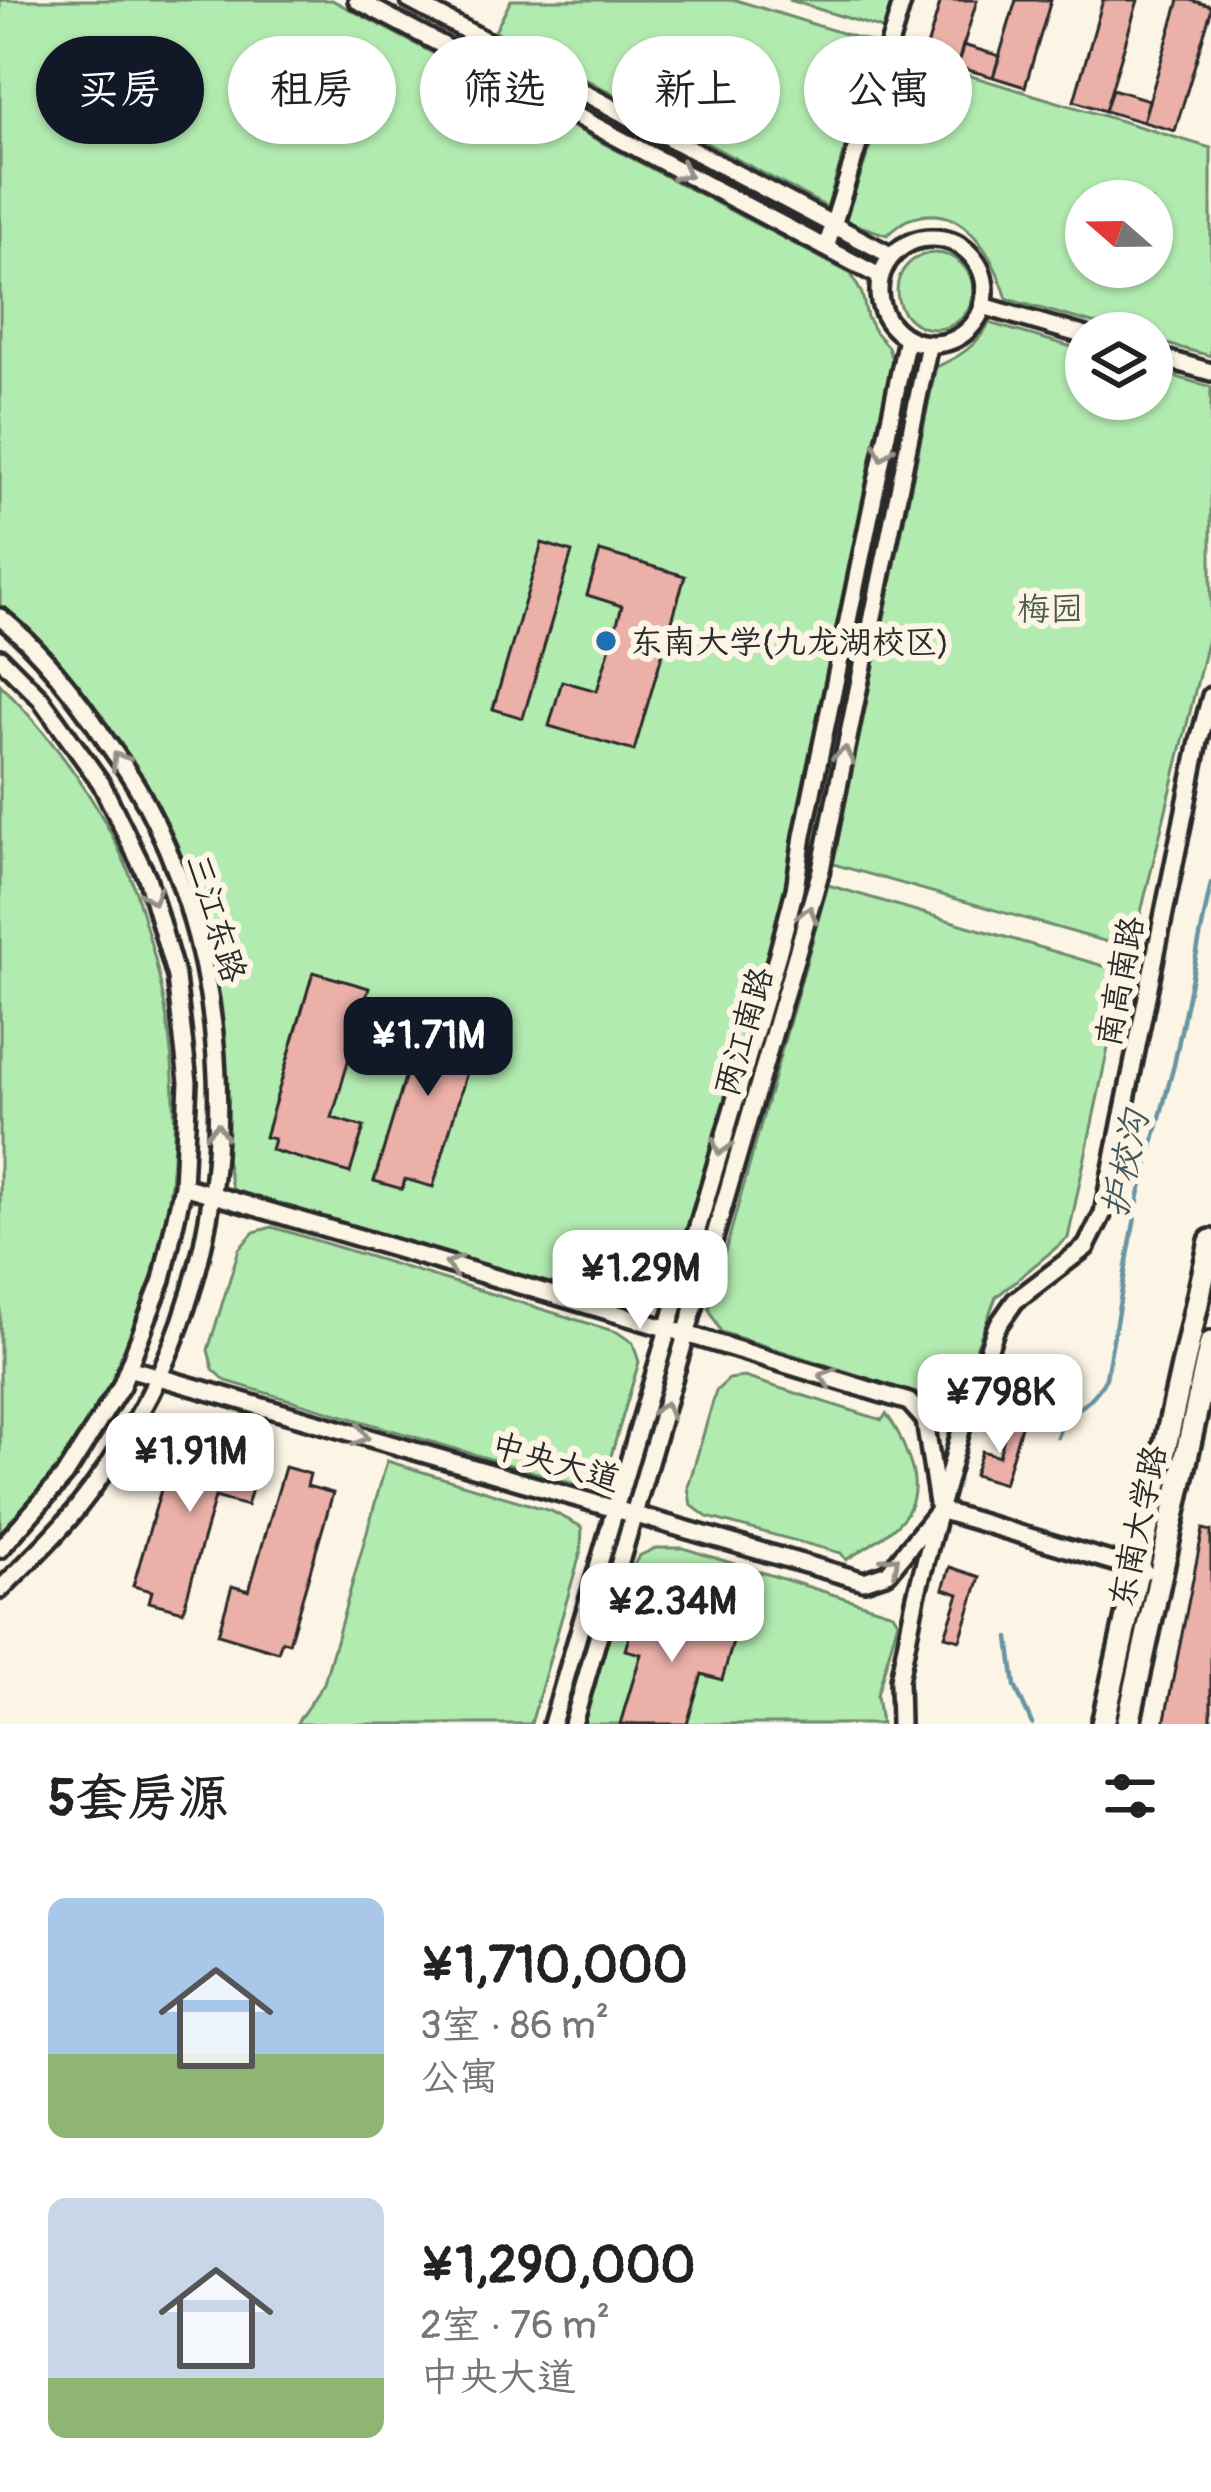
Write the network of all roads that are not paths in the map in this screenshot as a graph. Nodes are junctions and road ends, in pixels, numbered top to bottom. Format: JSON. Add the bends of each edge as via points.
{"nodes":[{"id":1,"x":357,"y":0,"type":"edge"},
{"id":2,"x":409,"y":0,"type":"edge"},
{"id":3,"x":903,"y":0,"type":"edge"},
{"id":4,"x":833,"y":225,"type":"junction"},
{"id":5,"x":826,"y":248,"type":"junction"},
{"id":6,"x":892,"y":256,"type":"junction"},
{"id":7,"x":881,"y":277,"type":"junction"},
{"id":8,"x":983,"y":306,"type":"junction"},
{"id":9,"x":1065,"y":330,"type":"edge"},
{"id":10,"x":908,"y":338,"type":"junction"},
{"id":11,"x":929,"y":344,"type":"junction"},
{"id":12,"x":1173,"y":361,"type":"edge"},
{"id":13,"x":1211,"y":372,"type":"edge"},
{"id":14,"x":0,"y":617,"type":"edge"},
{"id":15,"x":0,"y":658,"type":"edge"},
{"id":16,"x":1211,"y":697,"type":"edge"},
{"id":17,"x":183,"y":1186,"type":"junction"},
{"id":18,"x":211,"y":1194,"type":"junction"},
{"id":19,"x":1211,"y":1241,"type":"edge"},
{"id":20,"x":668,"y":1328,"type":"junction"},
{"id":21,"x":686,"y":1334,"type":"junction"},
{"id":22,"x":1211,"y":1343,"type":"edge"},
{"id":23,"x":128,"y":1368,"type":"junction"},
{"id":24,"x":156,"y":1376,"type":"junction"},
{"id":25,"x":615,"y":1509,"type":"junction"},
{"id":26,"x":940,"y":1510,"type":"junction"},
{"id":27,"x":633,"y":1515,"type":"junction"},
{"id":28,"x":0,"y":1549,"type":"edge"},
{"id":29,"x":1148,"y":1572,"type":"junction"},
{"id":30,"x":0,"y":1590,"type":"edge"},
{"id":31,"x":551,"y":1724,"type":"edge"},
{"id":32,"x":573,"y":1724,"type":"edge"},
{"id":33,"x":900,"y":1724,"type":"edge"},
{"id":34,"x":1103,"y":1724,"type":"edge"},
{"id":35,"x":1128,"y":1724,"type":"edge"}],
"edges":[{"from":1,"to":5,"type":"street","one_way":true},
{"from":2,"to":4,"type":"street"},
{"from":3,"to":4,"type":"street"},
{"from":4,"to":5,"type":"street"},
{"from":4,"to":6,"type":"street"},
{"from":5,"to":7,"type":"street"},
{"from":6,"to":7,"type":"street"},
{"from":6,"to":8,"type":"street","via":[[926,238],[960,245],[982,272]]},
{"from":7,"to":10,"type":"street","via":[[886,318]]},
{"from":8,"to":9,"type":"street"},
{"from":8,"to":11,"type":"street","via":[[963,334]]},
{"from":10,"to":11,"type":"street"},
{"from":10,"to":20,"type":"street","name":"两江南路","one_way":true,"via":[[795,889]]},
{"from":21,"to":11,"type":"street","name":"两江南路","one_way":true,"via":[[820,870]]},
{"from":12,"to":13,"type":"street"},
{"from":18,"to":14,"type":"street","name":"三江东路","one_way":true,"via":[[219,1108],[211,999],[184,893],[141,794],[82,703]]},
{"from":15,"to":17,"type":"street","name":"三江东路","one_way":true,"via":[[101,783],[147,877],[176,977],[184,1040]]},
{"from":16,"to":26,"type":"street","name":"南高南路","via":[[1103,1213],[1086,1247],[1015,1301],[996,1328]]},
{"from":17,"to":18,"type":"street"},
{"from":17,"to":23,"type":"street","name":"三江东路","via":[[162,1280]]},
{"from":20,"to":18,"type":"street","one_way":true},
{"from":18,"to":24,"type":"street","name":"三江东路","via":[[181,1322]]},
{"from":19,"to":29,"type":"main road","name":"东南大学路"},
{"from":20,"to":21,"type":"street"},
{"from":20,"to":25,"type":"street","name":"两江南路"},
{"from":26,"to":21,"type":"street","one_way":true,"via":[[925,1420],[910,1402]]},
{"from":27,"to":21,"type":"street","name":"两江南路","one_way":true},
{"from":22,"to":29,"type":"main road","name":"东南大学路"},
{"from":23,"to":24,"type":"street","name":"中央大道"},
{"from":23,"to":28,"type":"street","name":"三江东路","via":[[65,1475]]},
{"from":24,"to":25,"type":"street","name":"中央大道","one_way":true},
{"from":24,"to":30,"type":"street","name":"三江东路","via":[[75,1512]]},
{"from":25,"to":27,"type":"street","name":"中央大道"},
{"from":25,"to":31,"type":"street","name":"两江南路"},
{"from":27,"to":26,"type":"street","name":"中央大道","one_way":true,"via":[[864,1581],[888,1573]]},
{"from":26,"to":29,"type":"street"},
{"from":26,"to":33,"type":"street","name":"南高南路","via":[[899,1680]]},
{"from":27,"to":32,"type":"street","name":"两江南路"},
{"from":29,"to":34,"type":"main road","name":"东南大学路"},
{"from":29,"to":35,"type":"main road","name":"东南大学路"}]}
